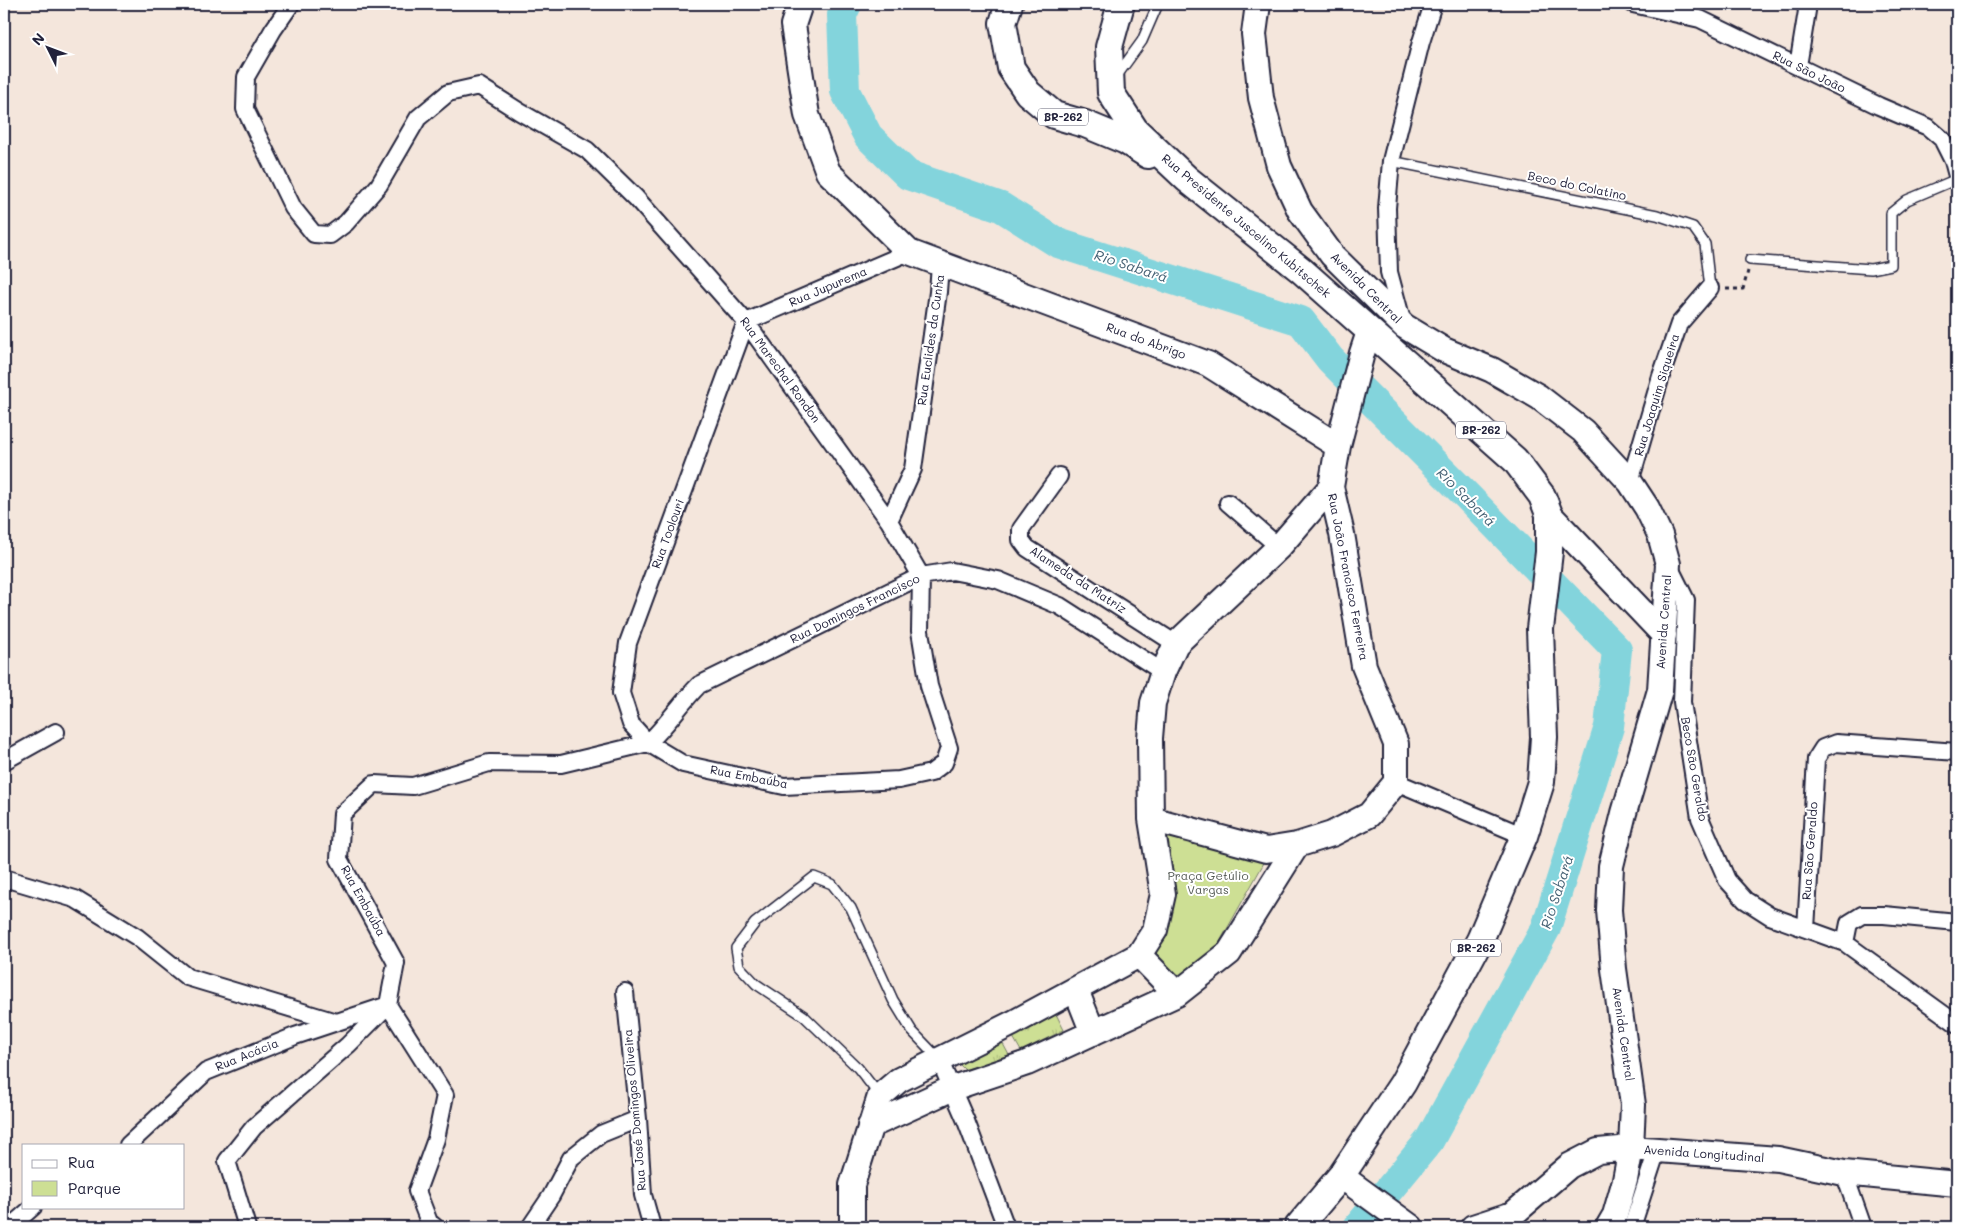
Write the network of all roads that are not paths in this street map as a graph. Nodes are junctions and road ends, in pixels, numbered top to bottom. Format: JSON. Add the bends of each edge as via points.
{"nodes":[{"id":1,"x":291,"y":4,"type":"edge"},
{"id":2,"x":800,"y":4,"type":"edge"},
{"id":3,"x":1009,"y":4,"type":"edge"},
{"id":4,"x":1121,"y":4,"type":"edge"},
{"id":5,"x":1158,"y":4,"type":"edge"},
{"id":6,"x":1258,"y":4,"type":"edge"},
{"id":7,"x":1433,"y":4,"type":"edge"},
{"id":8,"x":1633,"y":4,"type":"edge"},
{"id":9,"x":1805,"y":4,"type":"edge"},
{"id":10,"x":1798,"y":66,"type":"junction"},
{"id":11,"x":1111,"y":89,"type":"junction"},
{"id":12,"x":1085,"y":124,"type":"junction"},
{"id":13,"x":1391,"y":161,"type":"junction"},
{"id":14,"x":1957,"y":177,"type":"edge"},
{"id":15,"x":1186,"y":179,"type":"junction"},
{"id":16,"x":909,"y":252,"type":"junction"},
{"id":17,"x":1750,"y":260,"type":"road end"},
{"id":18,"x":940,"y":265,"type":"junction"},
{"id":19,"x":1710,"y":288,"type":"joint"},
{"id":20,"x":746,"y":322,"type":"junction"},
{"id":21,"x":1404,"y":326,"type":"junction"},
{"id":22,"x":1366,"y":343,"type":"junction"},
{"id":23,"x":1338,"y":446,"type":"junction"},
{"id":24,"x":1059,"y":476,"type":"dead end"},
{"id":25,"x":1630,"y":482,"type":"junction"},
{"id":26,"x":1331,"y":487,"type":"junction"},
{"id":27,"x":1228,"y":503,"type":"dead end"},
{"id":28,"x":1549,"y":514,"type":"junction"},
{"id":29,"x":890,"y":522,"type":"junction"},
{"id":30,"x":1300,"y":522,"type":"junction"},
{"id":31,"x":1342,"y":534,"type":"junction"},
{"id":32,"x":1279,"y":547,"type":"junction"},
{"id":33,"x":1668,"y":564,"type":"junction"},
{"id":34,"x":921,"y":576,"type":"junction"},
{"id":35,"x":1664,"y":635,"type":"junction"},
{"id":36,"x":1176,"y":644,"type":"junction"},
{"id":37,"x":1163,"y":672,"type":"junction"},
{"id":38,"x":56,"y":732,"type":"dead end"},
{"id":39,"x":648,"y":743,"type":"junction"},
{"id":40,"x":1957,"y":752,"type":"edge"},
{"id":41,"x":4,"y":761,"type":"edge"},
{"id":42,"x":1396,"y":782,"type":"junction"},
{"id":43,"x":1151,"y":819,"type":"junction"},
{"id":44,"x":1524,"y":836,"type":"junction"},
{"id":45,"x":1297,"y":845,"type":"junction"},
{"id":46,"x":4,"y":878,"type":"edge"},
{"id":47,"x":1957,"y":922,"type":"edge"},
{"id":48,"x":1806,"y":929,"type":"junction"},
{"id":49,"x":1845,"y":943,"type":"junction"},
{"id":50,"x":1139,"y":955,"type":"junction"},
{"id":51,"x":1076,"y":990,"type":"junction"},
{"id":52,"x":625,"y":992,"type":"dead end"},
{"id":53,"x":1177,"y":994,"type":"junction"},
{"id":54,"x":388,"y":1005,"type":"junction"},
{"id":55,"x":336,"y":1022,"type":"junction"},
{"id":56,"x":1957,"y":1024,"type":"edge"},
{"id":57,"x":1093,"y":1033,"type":"junction"},
{"id":58,"x":939,"y":1059,"type":"junction"},
{"id":59,"x":953,"y":1088,"type":"junction"},
{"id":60,"x":880,"y":1096,"type":"junction"},
{"id":61,"x":638,"y":1119,"type":"junction"},
{"id":62,"x":870,"y":1126,"type":"junction"},
{"id":63,"x":129,"y":1144,"type":"edge"},
{"id":64,"x":1631,"y":1148,"type":"junction"},
{"id":65,"x":1657,"y":1150,"type":"junction"},
{"id":66,"x":1844,"y":1173,"type":"junction"},
{"id":67,"x":1350,"y":1183,"type":"junction"},
{"id":68,"x":1957,"y":1184,"type":"edge"},
{"id":69,"x":32,"y":1208,"type":"edge"},
{"id":70,"x":1407,"y":1225,"type":"edge"},
{"id":71,"x":10,"y":1227,"type":"edge"},
{"id":72,"x":247,"y":1227,"type":"edge"},
{"id":73,"x":435,"y":1227,"type":"edge"},
{"id":74,"x":530,"y":1227,"type":"edge"},
{"id":75,"x":652,"y":1227,"type":"edge"},
{"id":76,"x":852,"y":1227,"type":"edge"},
{"id":77,"x":1006,"y":1227,"type":"edge"},
{"id":78,"x":1298,"y":1227,"type":"edge"},
{"id":79,"x":1473,"y":1227,"type":"edge"},
{"id":80,"x":1608,"y":1227,"type":"edge"},
{"id":81,"x":1632,"y":1227,"type":"edge"},
{"id":82,"x":1863,"y":1227,"type":"edge"}],
"edges":[{"from":1,"to":20,"type":"street","name":"Rua Marechal Rondon","via":[[246,77],[246,109],[293,208],[314,234],[330,235],[346,223],[379,184],[418,118],[448,93],[479,86],[587,150],[636,198]]},
{"from":2,"to":16,"type":"street","name":"Rua Euclides da Cunha","via":[[793,25],[807,115],[828,172]]},
{"from":3,"to":12,"type":"main road","number":"BR-262","via":[[1003,23],[1011,68],[1028,94],[1054,115]]},
{"from":4,"to":11,"type":"main road","name":"Rua Presidente Juscelino Kubitschek","number":"BR-262","via":[[1109,47]]},
{"from":5,"to":11,"type":"lane","via":[[1142,41]]},
{"from":6,"to":21,"type":"street","name":"Avenida Central","via":[[1254,34],[1261,98],[1279,166],[1300,211],[1332,255]]},
{"from":7,"to":13,"type":"street"},
{"from":8,"to":10,"type":"street","name":"Rua São João","via":[[1700,19]]},
{"from":9,"to":10,"type":"street","via":[[1807,11]]},
{"from":10,"to":14,"type":"street","name":"Rua São João","via":[[1928,127],[1942,139],[1954,161]]},
{"from":11,"to":12,"type":"main road"},
{"from":11,"to":15,"type":"main road","name":"Rua Presidente Juscelino Kubitschek","number":"BR-262","via":[[1135,130]]},
{"from":12,"to":15,"type":"main road","number":"BR-262","via":[[1126,141]]},
{"from":13,"to":19,"type":"lane","name":"Beco do Colatino","via":[[1657,215],[1693,227],[1705,244]]},
{"from":13,"to":21,"type":"street","via":[[1386,208],[1389,272]]},
{"from":14,"to":17,"type":"lane","via":[[1907,200],[1891,213],[1891,265],[1871,269]]},
{"from":15,"to":22,"type":"main road","name":"Rua Presidente Juscelino Kubitschek","number":"BR-262","via":[[1301,270]]},
{"from":16,"to":18,"type":"street","name":"Rua Euclides da Cunha"},
{"from":16,"to":20,"type":"street","name":"Rua Jupurema"},
{"from":18,"to":23,"type":"street","name":"Rua do Abrigo","via":[[1208,364]]},
{"from":18,"to":29,"type":"street","name":"Rua Euclides da Cunha","via":[[913,469]]},
{"from":19,"to":25,"type":"street","name":"Rua Joaquim Siqueira","via":[[1679,324],[1660,376]]},
{"from":20,"to":29,"type":"street","name":"Rua Marechal Rondon"},
{"from":20,"to":39,"type":"street","name":"Rua Toolouri","via":[[628,643],[621,693],[631,724]]},
{"from":21,"to":25,"type":"street","name":"Avenida Central","via":[[1444,350],[1492,370],[1539,397],[1583,431]]},
{"from":22,"to":23,"type":"street"},
{"from":22,"to":28,"type":"main road","number":"BR-262","via":[[1515,460],[1542,496]]},
{"from":23,"to":26,"type":"street"},
{"from":24,"to":36,"type":"street","name":"Alameda da Matriz","via":[[1021,529],[1020,540]]},
{"from":25,"to":33,"type":"street","name":"Avenida Central","via":[[1660,535]]},
{"from":26,"to":30,"type":"street"},
{"from":26,"to":31,"type":"street","name":"Rua João Francisco Ferreira"},
{"from":27,"to":32,"type":"street"},
{"from":28,"to":35,"type":"street"},
{"from":28,"to":44,"type":"main road","number":"BR-262","via":[[1549,552],[1540,629],[1544,737],[1541,782]]},
{"from":29,"to":34,"type":"street","name":"Rua Marechal Rondon"},
{"from":30,"to":31,"type":"street"},
{"from":30,"to":32,"type":"street"},
{"from":31,"to":42,"type":"street","name":"Rua João Francisco Ferreira","via":[[1364,666],[1396,744]]},
{"from":32,"to":36,"type":"street"},
{"from":33,"to":35,"type":"street","name":"Avenida Central"},
{"from":33,"to":48,"type":"street","name":"Beco São Geraldo","via":[[1686,600],[1682,702],[1700,818],[1727,880],[1745,900],[1770,916]]},
{"from":34,"to":37,"type":"street","name":"Rua Domingos Francisco","via":[[952,571],[998,580],[1060,606]]},
{"from":34,"to":39,"type":"street","name":"Rua Domingos Francisco","via":[[699,686]]},
{"from":34,"to":39,"type":"street","name":"Rua Embaúba","via":[[920,631],[927,677],[949,748],[944,763],[931,773],[899,780],[784,786],[682,764]]},
{"from":35,"to":64,"type":"street","name":"Avenida Central","via":[[1660,690],[1611,866],[1609,910],[1633,1105]]},
{"from":36,"to":37,"type":"street"},
{"from":37,"to":43,"type":"street","via":[[1154,703],[1150,738]]},
{"from":38,"to":41,"type":"street"},
{"from":39,"to":54,"type":"street","name":"Rua Embaúba","via":[[561,764],[489,763],[413,786],[374,784],[342,814],[339,859],[396,963]]},
{"from":40,"to":48,"type":"street","name":"Rua São Geraldo","via":[[1836,743],[1823,748],[1816,759]]},
{"from":42,"to":44,"type":"street"},
{"from":42,"to":45,"type":"street","via":[[1369,815],[1332,834]]},
{"from":43,"to":45,"type":"street","via":[[1266,850]]},
{"from":43,"to":50,"type":"street","via":[[1163,894],[1155,930]]},
{"from":44,"to":67,"type":"main road","number":"BR-262","via":[[1480,940]]},
{"from":45,"to":53,"type":"street","via":[[1228,953]]},
{"from":46,"to":55,"type":"street","via":[[75,899],[137,937],[187,977]]},
{"from":47,"to":49,"type":"street","via":[[1862,915],[1850,923]]},
{"from":48,"to":49,"type":"street"},
{"from":49,"to":56,"type":"street"},
{"from":50,"to":51,"type":"street"},
{"from":50,"to":53,"type":"street"},
{"from":51,"to":57,"type":"street"},
{"from":51,"to":58,"type":"street"},
{"from":52,"to":61,"type":"street","name":"Rua José Domingos Oliveira"},
{"from":53,"to":57,"type":"street"},
{"from":54,"to":55,"type":"street","name":"Rua Acácia"},
{"from":54,"to":72,"type":"street","via":[[348,1045],[254,1127],[227,1161]]},
{"from":54,"to":73,"type":"street","via":[[445,1095],[436,1139],[417,1191],[429,1222]]},
{"from":55,"to":63,"type":"street","name":"Rua Acácia","via":[[206,1072]]},
{"from":57,"to":59,"type":"street","via":[[1027,1063]]},
{"from":58,"to":59,"type":"street"},
{"from":58,"to":60,"type":"street","via":[[899,1080]]},
{"from":58,"to":60,"type":"lane","via":[[912,1031],[893,1000],[851,908],[832,884],[814,877],[755,923],[736,948],[739,966],[756,984],[804,1016],[858,1068]]},
{"from":59,"to":62,"type":"street"},
{"from":59,"to":77,"type":"street"},
{"from":60,"to":62,"type":"street"},
{"from":61,"to":74,"type":"street","via":[[602,1134],[570,1158],[551,1196]]},
{"from":61,"to":75,"type":"street","name":"Rua José Domingos Oliveira","via":[[643,1195]]},
{"from":62,"to":76,"type":"street","via":[[852,1185]]},
{"from":64,"to":65,"type":"street","name":"Avenida Longitudinal"},
{"from":64,"to":79,"type":"street","name":"Avenida Longitudinal","via":[[1598,1151],[1569,1166],[1513,1214]]},
{"from":64,"to":80,"type":"street","name":"Avenida Central","via":[[1618,1206]]},
{"from":65,"to":66,"type":"street","name":"Avenida Longitudinal","via":[[1778,1159]]},
{"from":65,"to":81,"type":"street"},
{"from":66,"to":68,"type":"street","name":"Avenida Longitudinal"},
{"from":66,"to":82,"type":"street"},
{"from":67,"to":70,"type":"street"},
{"from":67,"to":78,"type":"main road","number":"BR-262"},
{"from":69,"to":71,"type":"street"}]}
